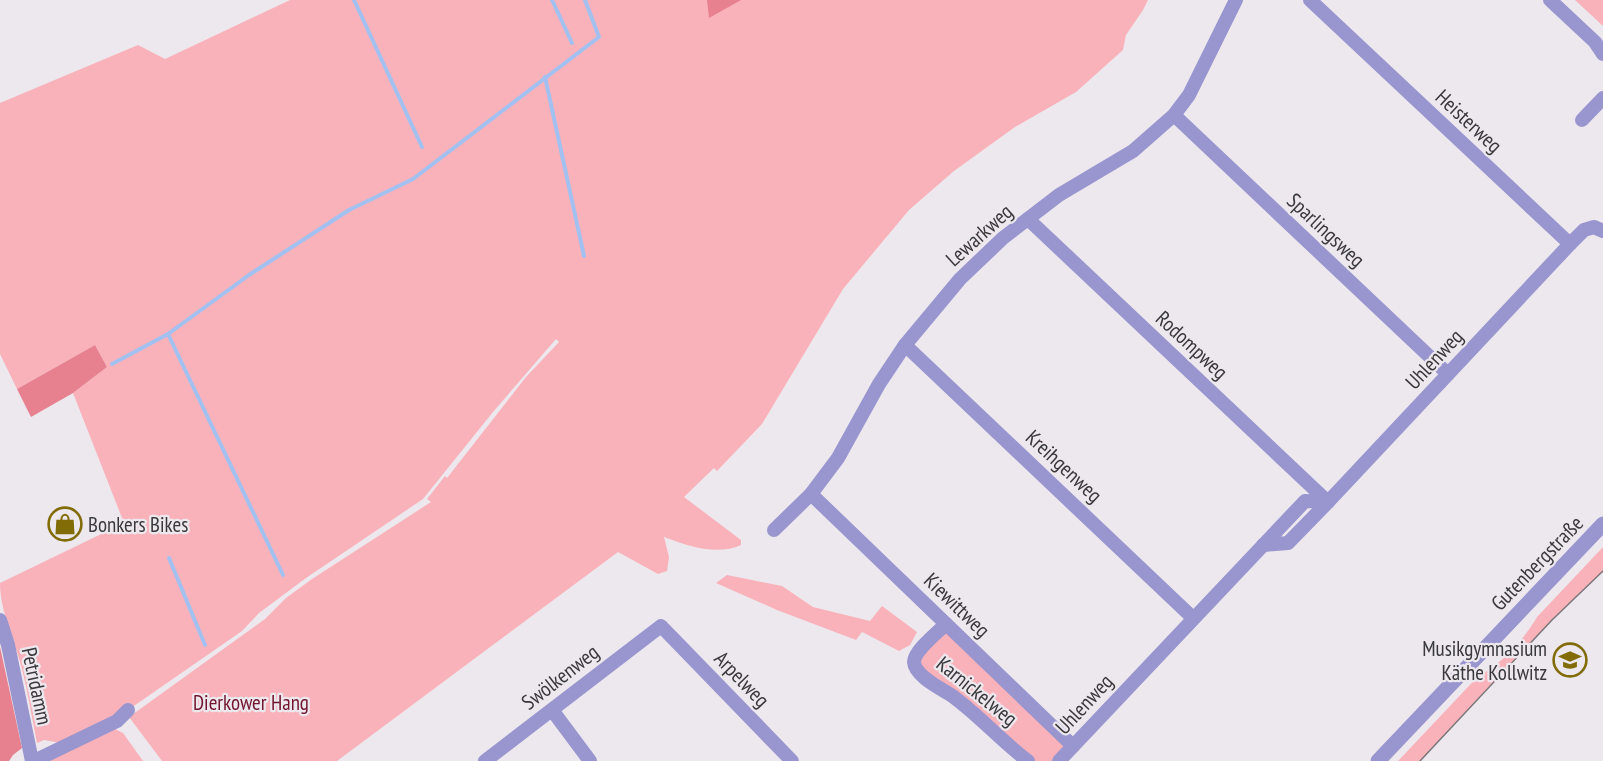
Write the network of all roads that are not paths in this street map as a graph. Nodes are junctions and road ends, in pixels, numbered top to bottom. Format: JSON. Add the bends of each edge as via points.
{"nodes":[{"id":1,"x":1236,"y":0,"type":"edge"},
{"id":2,"x":1310,"y":0,"type":"edge"},
{"id":3,"x":1551,"y":0,"type":"edge"},
{"id":4,"x":1603,"y":54,"type":"edge"},
{"id":5,"x":1603,"y":98,"type":"edge"},
{"id":6,"x":1174,"y":115,"type":"junction"},
{"id":7,"x":1582,"y":120,"type":"dead end"},
{"id":8,"x":1028,"y":219,"type":"junction"},
{"id":9,"x":1603,"y":231,"type":"edge"},
{"id":10,"x":1570,"y":244,"type":"junction"},
{"id":11,"x":905,"y":345,"type":"junction"},
{"id":12,"x":1448,"y":375,"type":"junction"},
{"id":13,"x":811,"y":494,"type":"junction"},
{"id":14,"x":1328,"y":502,"type":"junction"},
{"id":15,"x":1603,"y":524,"type":"edge"},
{"id":16,"x":774,"y":530,"type":"dead end"},
{"id":17,"x":1193,"y":618,"type":"junction"},
{"id":18,"x":0,"y":620,"type":"edge"},
{"id":19,"x":946,"y":624,"type":"junction"},
{"id":20,"x":661,"y":626,"type":"joint"},
{"id":21,"x":128,"y":710,"type":"dead end"},
{"id":22,"x":552,"y":710,"type":"junction"},
{"id":23,"x":1073,"y":746,"type":"junction"},
{"id":24,"x":33,"y":761,"type":"edge"},
{"id":25,"x":485,"y":761,"type":"edge"},
{"id":26,"x":590,"y":761,"type":"edge"},
{"id":27,"x":792,"y":761,"type":"edge"},
{"id":28,"x":1028,"y":761,"type":"edge"},
{"id":29,"x":1059,"y":761,"type":"edge"},
{"id":30,"x":1378,"y":761,"type":"edge"}],
"edges":[{"from":1,"to":6,"type":"street","name":"Lewarkweg","via":[[1189,95]]},
{"from":2,"to":10,"type":"street","name":"Heisterweg"},
{"from":3,"to":4,"type":"street"},
{"from":5,"to":7,"type":"street"},
{"from":6,"to":8,"type":"street","name":"Lewarkweg","via":[[1133,151],[1059,195]]},
{"from":6,"to":12,"type":"street","name":"Sparlingsweg"},
{"from":8,"to":11,"type":"street","name":"Lewarkweg","via":[[960,279]]},
{"from":8,"to":14,"type":"street","name":"Rodompweg"},
{"from":9,"to":10,"type":"street","via":[[1594,227],[1584,230]]},
{"from":10,"to":12,"type":"street","name":"Uhlenweg"},
{"from":11,"to":13,"type":"street","name":"Lewarkweg","via":[[838,458]]},
{"from":11,"to":17,"type":"street","name":"Kreihgenweg"},
{"from":12,"to":14,"type":"street","name":"Uhlenweg"},
{"from":13,"to":16,"type":"street","name":"Lewarkweg"},
{"from":13,"to":19,"type":"street","name":"Kiewittweg"},
{"from":14,"to":17,"type":"street","name":"Uhlenweg","via":[[1305,501]]},
{"from":15,"to":30,"type":"street","name":"Gutenbergstraße"},
{"from":17,"to":23,"type":"street","name":"Uhlenweg"},
{"from":18,"to":24,"type":"street","name":"Petridamm"},
{"from":19,"to":23,"type":"street","name":"Kiewittweg"},
{"from":19,"to":28,"type":"street","name":"Karnickelweg","via":[[916,654],[916,668],[971,709]]},
{"from":20,"to":22,"type":"street","name":"Swölkenweg"},
{"from":20,"to":27,"type":"street","name":"Arpelweg"},
{"from":21,"to":24,"type":"street","via":[[117,721]]},
{"from":22,"to":25,"type":"street","name":"Swölkenweg"},
{"from":22,"to":26,"type":"street"},
{"from":23,"to":29,"type":"street","name":"Uhlenweg"}]}
